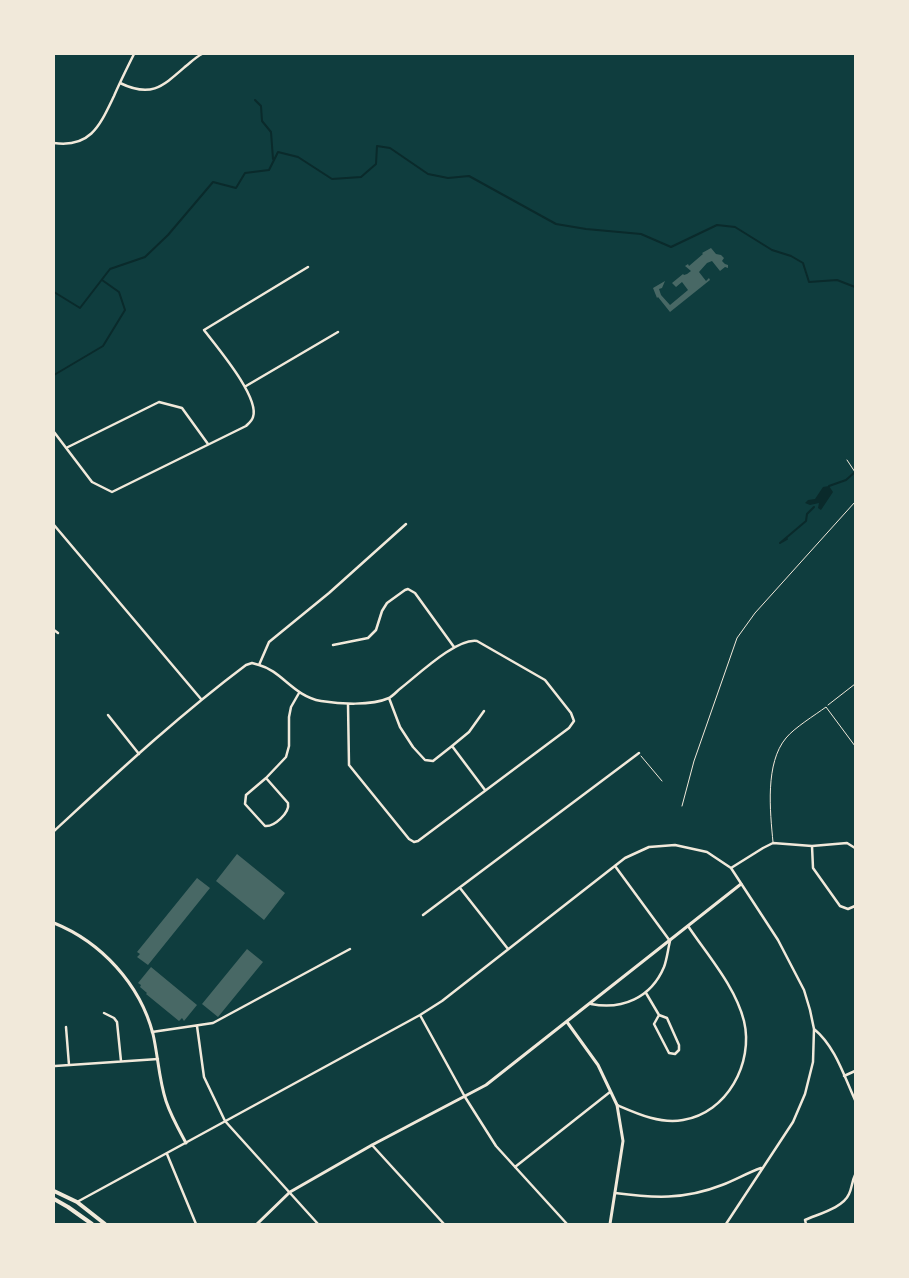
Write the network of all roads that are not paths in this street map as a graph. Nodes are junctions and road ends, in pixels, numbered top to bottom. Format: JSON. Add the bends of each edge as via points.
{"nodes":[{"id":1,"x":134,"y":54,"type":"edge"},
{"id":2,"x":202,"y":54,"type":"edge"},
{"id":3,"x":120,"y":83,"type":"junction"},
{"id":4,"x":54,"y":143,"type":"edge"},
{"id":5,"x":308,"y":267,"type":"dead end"},
{"id":6,"x":338,"y":332,"type":"dead end"},
{"id":7,"x":246,"y":386,"type":"junction"},
{"id":8,"x":54,"y":432,"type":"edge"},
{"id":9,"x":208,"y":444,"type":"junction"},
{"id":10,"x":66,"y":448,"type":"junction"},
{"id":11,"x":847,"y":460,"type":"dead end"},
{"id":12,"x":855,"y":472,"type":"edge"},
{"id":13,"x":855,"y":502,"type":"edge"},
{"id":14,"x":406,"y":524,"type":"dead end"},
{"id":15,"x":54,"y":525,"type":"edge"},
{"id":16,"x":54,"y":630,"type":"edge"},
{"id":17,"x":58,"y":633,"type":"dead end"},
{"id":18,"x":333,"y":645,"type":"dead end"},
{"id":19,"x":454,"y":647,"type":"junction"},
{"id":20,"x":259,"y":665,"type":"junction"},
{"id":21,"x":299,"y":693,"type":"junction"},
{"id":22,"x":389,"y":698,"type":"junction"},
{"id":23,"x":201,"y":699,"type":"junction"},
{"id":24,"x":348,"y":704,"type":"junction"},
{"id":25,"x":484,"y":711,"type":"dead end"},
{"id":26,"x":108,"y":715,"type":"dead end"},
{"id":27,"x":452,"y":746,"type":"junction"},
{"id":28,"x":855,"y":746,"type":"edge"},
{"id":29,"x":139,"y":754,"type":"junction"},
{"id":30,"x":639,"y":754,"type":"road end"},
{"id":31,"x":266,"y":778,"type":"junction"},
{"id":32,"x":485,"y":790,"type":"junction"},
{"id":33,"x":682,"y":806,"type":"dead end"},
{"id":34,"x":54,"y":831,"type":"edge"},
{"id":35,"x":773,"y":843,"type":"junction"},
{"id":36,"x":812,"y":846,"type":"junction"},
{"id":37,"x":855,"y":848,"type":"edge"},
{"id":38,"x":615,"y":866,"type":"junction"},
{"id":39,"x":731,"y":868,"type":"junction"},
{"id":40,"x":741,"y":884,"type":"junction"},
{"id":41,"x":460,"y":888,"type":"junction"},
{"id":42,"x":855,"y":906,"type":"edge"},
{"id":43,"x":423,"y":916,"type":"dead end"},
{"id":44,"x":54,"y":923,"type":"edge"},
{"id":45,"x":688,"y":926,"type":"junction"},
{"id":46,"x":670,"y":940,"type":"junction"},
{"id":47,"x":350,"y":949,"type":"dead end"},
{"id":48,"x":508,"y":949,"type":"junction"},
{"id":49,"x":646,"y":992,"type":"junction"},
{"id":50,"x":591,"y":1004,"type":"junction"},
{"id":51,"x":104,"y":1013,"type":"dead end"},
{"id":52,"x":659,"y":1014,"type":"junction"},
{"id":53,"x":420,"y":1015,"type":"junction"},
{"id":54,"x":567,"y":1022,"type":"junction"},
{"id":55,"x":196,"y":1026,"type":"junction"},
{"id":56,"x":66,"y":1027,"type":"dead end"},
{"id":57,"x":814,"y":1029,"type":"junction"},
{"id":58,"x":152,"y":1032,"type":"junction"},
{"id":59,"x":158,"y":1059,"type":"junction"},
{"id":60,"x":121,"y":1061,"type":"junction"},
{"id":61,"x":69,"y":1065,"type":"junction"},
{"id":62,"x":55,"y":1066,"type":"dead end"},
{"id":63,"x":855,"y":1072,"type":"edge"},
{"id":64,"x":844,"y":1076,"type":"junction"},
{"id":65,"x":611,"y":1092,"type":"junction"},
{"id":66,"x":465,"y":1097,"type":"junction"},
{"id":67,"x":855,"y":1100,"type":"edge"},
{"id":68,"x":617,"y":1105,"type":"junction"},
{"id":69,"x":225,"y":1121,"type":"junction"},
{"id":70,"x":186,"y":1143,"type":"junction"},
{"id":71,"x":372,"y":1145,"type":"junction"},
{"id":72,"x":167,"y":1153,"type":"junction"},
{"id":73,"x":515,"y":1167,"type":"junction"},
{"id":74,"x":762,"y":1168,"type":"junction"},
{"id":75,"x":855,"y":1175,"type":"edge"},
{"id":76,"x":54,"y":1191,"type":"edge"},
{"id":77,"x":290,"y":1192,"type":"junction"},
{"id":78,"x":614,"y":1193,"type":"junction"},
{"id":79,"x":54,"y":1199,"type":"edge"},
{"id":80,"x":77,"y":1202,"type":"junction"},
{"id":81,"x":92,"y":1224,"type":"edge"},
{"id":82,"x":105,"y":1224,"type":"edge"},
{"id":83,"x":196,"y":1224,"type":"edge"},
{"id":84,"x":257,"y":1224,"type":"edge"},
{"id":85,"x":318,"y":1224,"type":"edge"},
{"id":86,"x":444,"y":1224,"type":"edge"},
{"id":87,"x":567,"y":1224,"type":"edge"},
{"id":88,"x":610,"y":1224,"type":"edge"},
{"id":89,"x":726,"y":1224,"type":"edge"},
{"id":90,"x":806,"y":1224,"type":"edge"}],
"edges":[{"from":1,"to":3,"type":"street"},
{"from":2,"to":3,"type":"street","via":[[170,80],[150,90],[140,91]]},
{"from":3,"to":4,"type":"street","via":[[102,122],[92,134],[75,143]]},
{"from":5,"to":7,"type":"street","via":[[204,330]]},
{"from":6,"to":7,"type":"street"},
{"from":7,"to":9,"type":"street","via":[[254,412],[250,422]]},
{"from":8,"to":10,"type":"street"},
{"from":9,"to":10,"type":"street","via":[[182,408],[159,402]]},
{"from":9,"to":10,"type":"street","via":[[112,492],[92,482]]},
{"from":11,"to":12,"type":"lane"},
{"from":13,"to":33,"type":"lane","via":[[755,613],[737,638],[694,761]]},
{"from":14,"to":20,"type":"street","via":[[270,642]]},
{"from":15,"to":23,"type":"street"},
{"from":16,"to":17,"type":"street"},
{"from":18,"to":19,"type":"street","via":[[368,638],[376,630],[387,603],[408,589],[415,593]]},
{"from":19,"to":22,"type":"street"},
{"from":19,"to":32,"type":"street","via":[[467,641],[484,644],[545,680],[573,717],[569,728]]},
{"from":20,"to":21,"type":"street","via":[[272,671]]},
{"from":20,"to":23,"type":"street","via":[[246,665]]},
{"from":21,"to":24,"type":"street","via":[[318,700]]},
{"from":21,"to":31,"type":"street","via":[[291,707],[286,757]]},
{"from":22,"to":24,"type":"street"},
{"from":22,"to":27,"type":"street","via":[[400,727],[425,760],[434,761]]},
{"from":23,"to":29,"type":"street"},
{"from":24,"to":32,"type":"street","via":[[349,765],[409,839],[418,841]]},
{"from":25,"to":27,"type":"street","via":[[469,732]]},
{"from":26,"to":29,"type":"street"},
{"from":27,"to":32,"type":"street"},
{"from":28,"to":35,"type":"lane","via":[[826,707],[786,738],[775,759],[770,802]]},
{"from":29,"to":34,"type":"street"},
{"from":30,"to":41,"type":"street"},
{"from":31,"to":31,"type":"street","via":[[289,808],[268,827],[245,799]]},
{"from":35,"to":36,"type":"street"},
{"from":35,"to":39,"type":"street"},
{"from":36,"to":37,"type":"street","via":[[847,843]]},
{"from":36,"to":42,"type":"street","via":[[813,868],[840,906],[848,909]]},
{"from":38,"to":39,"type":"street","via":[[649,847],[675,845],[706,852]]},
{"from":38,"to":46,"type":"street"},
{"from":38,"to":48,"type":"street"},
{"from":39,"to":40,"type":"street"},
{"from":40,"to":45,"type":"street"},
{"from":40,"to":57,"type":"street","via":[[778,940],[804,990]]},
{"from":41,"to":43,"type":"street"},
{"from":41,"to":48,"type":"street"},
{"from":44,"to":58,"type":"street","via":[[83,938],[120,971],[139,999]]},
{"from":45,"to":46,"type":"street"},
{"from":45,"to":68,"type":"street","via":[[736,1000],[745,1030],[746,1048],[742,1065],[730,1090],[699,1116],[662,1121]]},
{"from":46,"to":49,"type":"street","via":[[664,968]]},
{"from":46,"to":50,"type":"street"},
{"from":47,"to":55,"type":"street","via":[[213,1023]]},
{"from":48,"to":53,"type":"street"},
{"from":49,"to":50,"type":"street","via":[[632,1002]]},
{"from":49,"to":52,"type":"street"},
{"from":50,"to":54,"type":"street"},
{"from":51,"to":60,"type":"street","via":[[118,1022]]},
{"from":52,"to":52,"type":"street","via":[[667,1018],[679,1045],[675,1054],[669,1054],[654,1024]]},
{"from":53,"to":66,"type":"street"},
{"from":53,"to":69,"type":"street"},
{"from":54,"to":65,"type":"street","via":[[598,1065]]},
{"from":54,"to":66,"type":"street","via":[[486,1086]]},
{"from":55,"to":58,"type":"street"},
{"from":55,"to":69,"type":"street","via":[[204,1077]]},
{"from":56,"to":61,"type":"street"},
{"from":57,"to":64,"type":"street","via":[[832,1051]]},
{"from":57,"to":74,"type":"street","via":[[813,1062],[805,1094],[793,1122]]},
{"from":58,"to":59,"type":"street"},
{"from":59,"to":60,"type":"street"},
{"from":59,"to":70,"type":"street","via":[[166,1101]]},
{"from":60,"to":61,"type":"street"},
{"from":61,"to":62,"type":"street"},
{"from":63,"to":64,"type":"street"},
{"from":64,"to":67,"type":"street"},
{"from":65,"to":68,"type":"street"},
{"from":65,"to":73,"type":"street"},
{"from":66,"to":71,"type":"street"},
{"from":66,"to":73,"type":"street","via":[[496,1146]]},
{"from":68,"to":78,"type":"street","via":[[623,1142]]},
{"from":69,"to":70,"type":"street"},
{"from":69,"to":77,"type":"street"},
{"from":70,"to":72,"type":"street"},
{"from":71,"to":77,"type":"street"},
{"from":71,"to":86,"type":"street"},
{"from":72,"to":80,"type":"street"},
{"from":72,"to":83,"type":"street"},
{"from":73,"to":87,"type":"street"},
{"from":74,"to":78,"type":"street","via":[[722,1185],[680,1196],[655,1198]]},
{"from":74,"to":89,"type":"street"},
{"from":75,"to":90,"type":"street","via":[[849,1195],[839,1205],[805,1220]]},
{"from":76,"to":80,"type":"main road"},
{"from":77,"to":84,"type":"street"},
{"from":77,"to":85,"type":"street"},
{"from":78,"to":88,"type":"street"},
{"from":79,"to":81,"type":"main road"},
{"from":80,"to":82,"type":"main road"}]}
